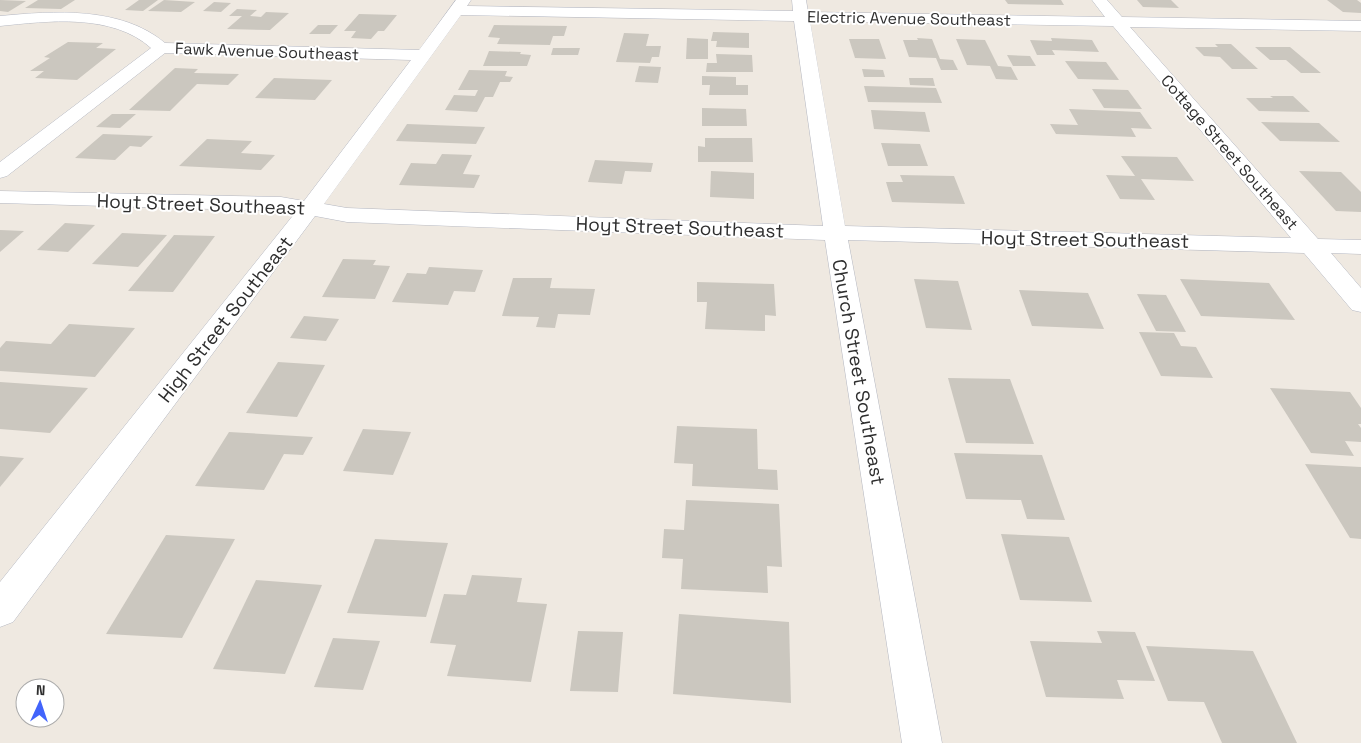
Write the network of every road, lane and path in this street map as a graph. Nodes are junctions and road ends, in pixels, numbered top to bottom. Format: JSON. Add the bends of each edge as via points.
{"nodes":[{"id":1,"x":1099,"y":0,"type":"edge"},
{"id":2,"x":460,"y":5,"type":"edge"},
{"id":3,"x":800,"y":8,"type":"edge"},
{"id":4,"x":0,"y":21,"type":"edge"},
{"id":5,"x":1117,"y":21,"type":"junction"},
{"id":6,"x":1361,"y":26,"type":"edge"},
{"id":7,"x":161,"y":48,"type":"junction"},
{"id":8,"x":422,"y":55,"type":"junction"},
{"id":9,"x":0,"y":172,"type":"edge"},
{"id":10,"x":0,"y":197,"type":"edge"},
{"id":11,"x":310,"y":208,"type":"junction"},
{"id":12,"x":835,"y":233,"type":"junction"},
{"id":13,"x":1310,"y":245,"type":"junction"},
{"id":14,"x":1361,"y":247,"type":"edge"},
{"id":15,"x":1361,"y":304,"type":"edge"},
{"id":16,"x":0,"y":610,"type":"edge"},
{"id":17,"x":922,"y":743,"type":"edge"}],
"edges":[{"from":1,"to":5,"type":"street","name":"Cottage Street Southeast"},
{"from":2,"to":3,"type":"street","name":"Electric Avenue Southeast"},
{"from":2,"to":8,"type":"street","name":"High Street Southeast"},
{"from":3,"to":5,"type":"street","name":"Electric Avenue Southeast"},
{"from":3,"to":12,"type":"street","name":"Church Street Southeast"},
{"from":4,"to":7,"type":"street","name":"Fawk Avenue Southeast","via":[[37,18],[98,20],[140,31]]},
{"from":5,"to":6,"type":"street","name":"Electric Avenue Southeast"},
{"from":5,"to":13,"type":"street","name":"Cottage Street Southeast"},
{"from":7,"to":8,"type":"street","name":"Fawk Avenue Southeast"},
{"from":7,"to":9,"type":"street"},
{"from":8,"to":11,"type":"street","name":"High Street Southeast"},
{"from":10,"to":11,"type":"street","name":"Hoyt Street Southeast","via":[[281,204]]},
{"from":11,"to":12,"type":"street","name":"Hoyt Street Southeast","via":[[348,215]]},
{"from":11,"to":16,"type":"street","name":"High Street Southeast"},
{"from":12,"to":13,"type":"street","name":"Hoyt Street Southeast"},
{"from":12,"to":17,"type":"street","name":"Church Street Southeast"},
{"from":13,"to":14,"type":"street","name":"Hoyt Street Southeast"},
{"from":13,"to":15,"type":"street","name":"Cottage Street Southeast"}]}
